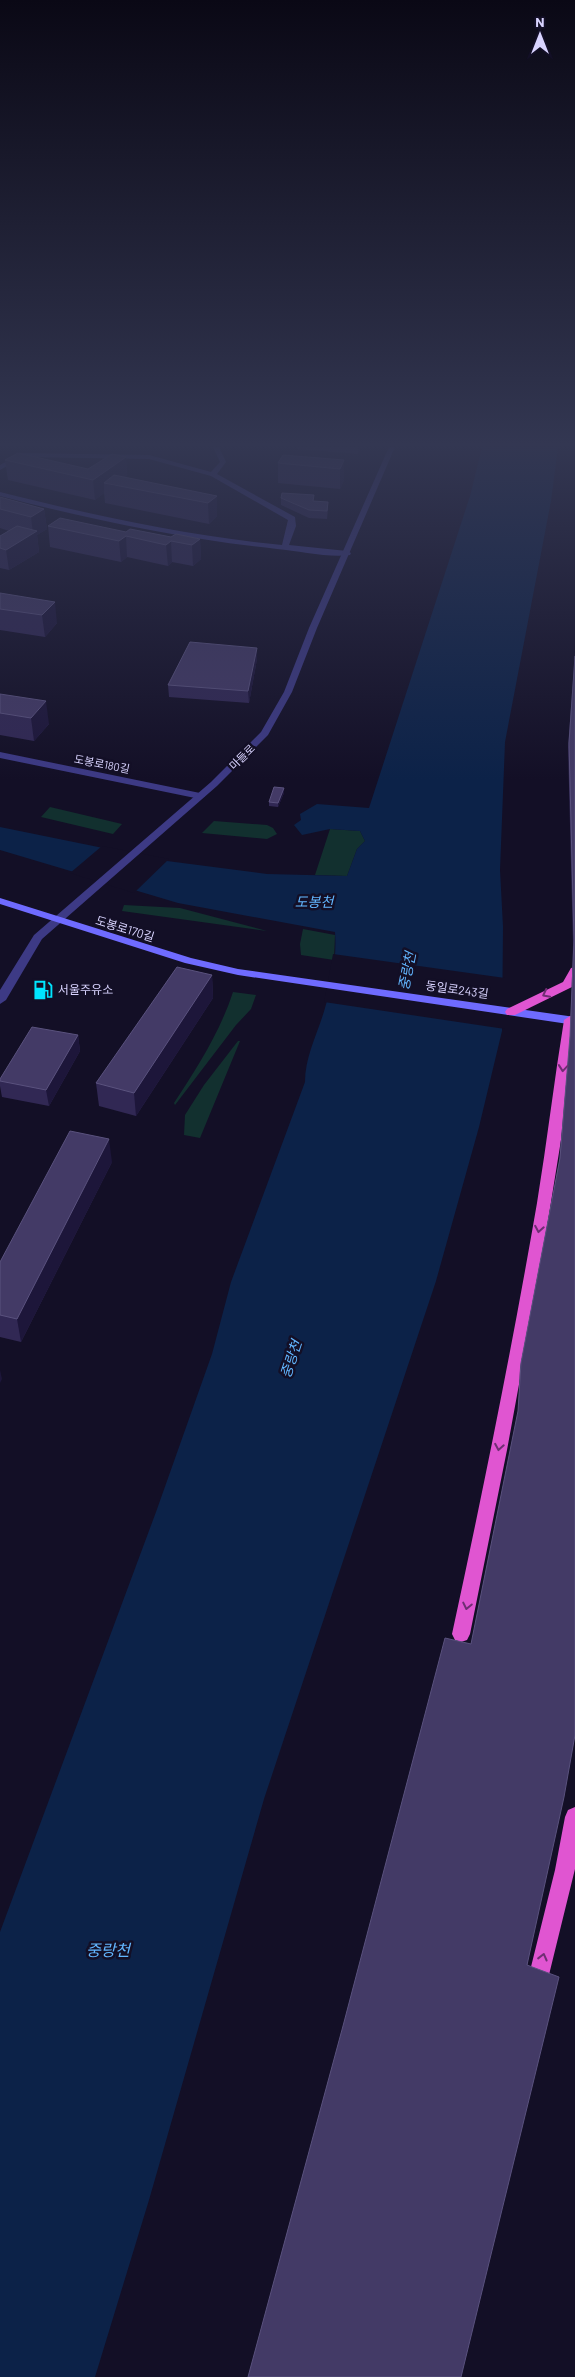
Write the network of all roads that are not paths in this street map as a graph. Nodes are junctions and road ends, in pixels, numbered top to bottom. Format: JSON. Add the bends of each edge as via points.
{"nodes":[{"id":1,"x":343,"y":558,"type":"edge"},
{"id":2,"x":0,"y":755,"type":"edge"},
{"id":3,"x":200,"y":796,"type":"junction"},
{"id":4,"x":0,"y":901,"type":"edge"},
{"id":5,"x":56,"y":920,"type":"junction"},
{"id":6,"x":575,"y":971,"type":"edge"},
{"id":7,"x":245,"y":973,"type":"joint"},
{"id":8,"x":0,"y":1000,"type":"edge"},
{"id":9,"x":511,"y":1012,"type":"junction"},
{"id":10,"x":572,"y":1021,"type":"edge"},
{"id":11,"x":574,"y":1086,"type":"edge"},
{"id":12,"x":560,"y":1096,"type":"junction"},
{"id":13,"x":461,"y":1634,"type":"dead end"},
{"id":14,"x":575,"y":1816,"type":"edge"},
{"id":15,"x":570,"y":1871,"type":"edge"},
{"id":16,"x":532,"y":2004,"type":"edge"}],
"edges":[{"from":1,"to":3,"type":"street","name":"마들로","via":[[273,721],[251,749]]},
{"from":2,"to":3,"type":"street","name":"도봉로180길"},
{"from":3,"to":5,"type":"street","name":"마들로"},
{"from":4,"to":5,"type":"main road","name":"도봉로170길"},
{"from":5,"to":7,"type":"main road","name":"도봉로170길","via":[[189,961]]},
{"from":5,"to":8,"type":"street","name":"마들로","via":[[29,949]]},
{"from":6,"to":9,"type":"highway","one_way":true,"via":[[568,984]]},
{"from":7,"to":9,"type":"main road","name":"동일로243길"},
{"from":9,"to":10,"type":"main road","name":"동일로243길"},
{"from":10,"to":12,"type":"highway","one_way":true},
{"from":11,"to":12,"type":"highway"},
{"from":12,"to":13,"type":"highway","one_way":true,"via":[[508,1399]]},
{"from":14,"to":15,"type":"highway"},
{"from":16,"to":15,"type":"highway","one_way":true}]}
